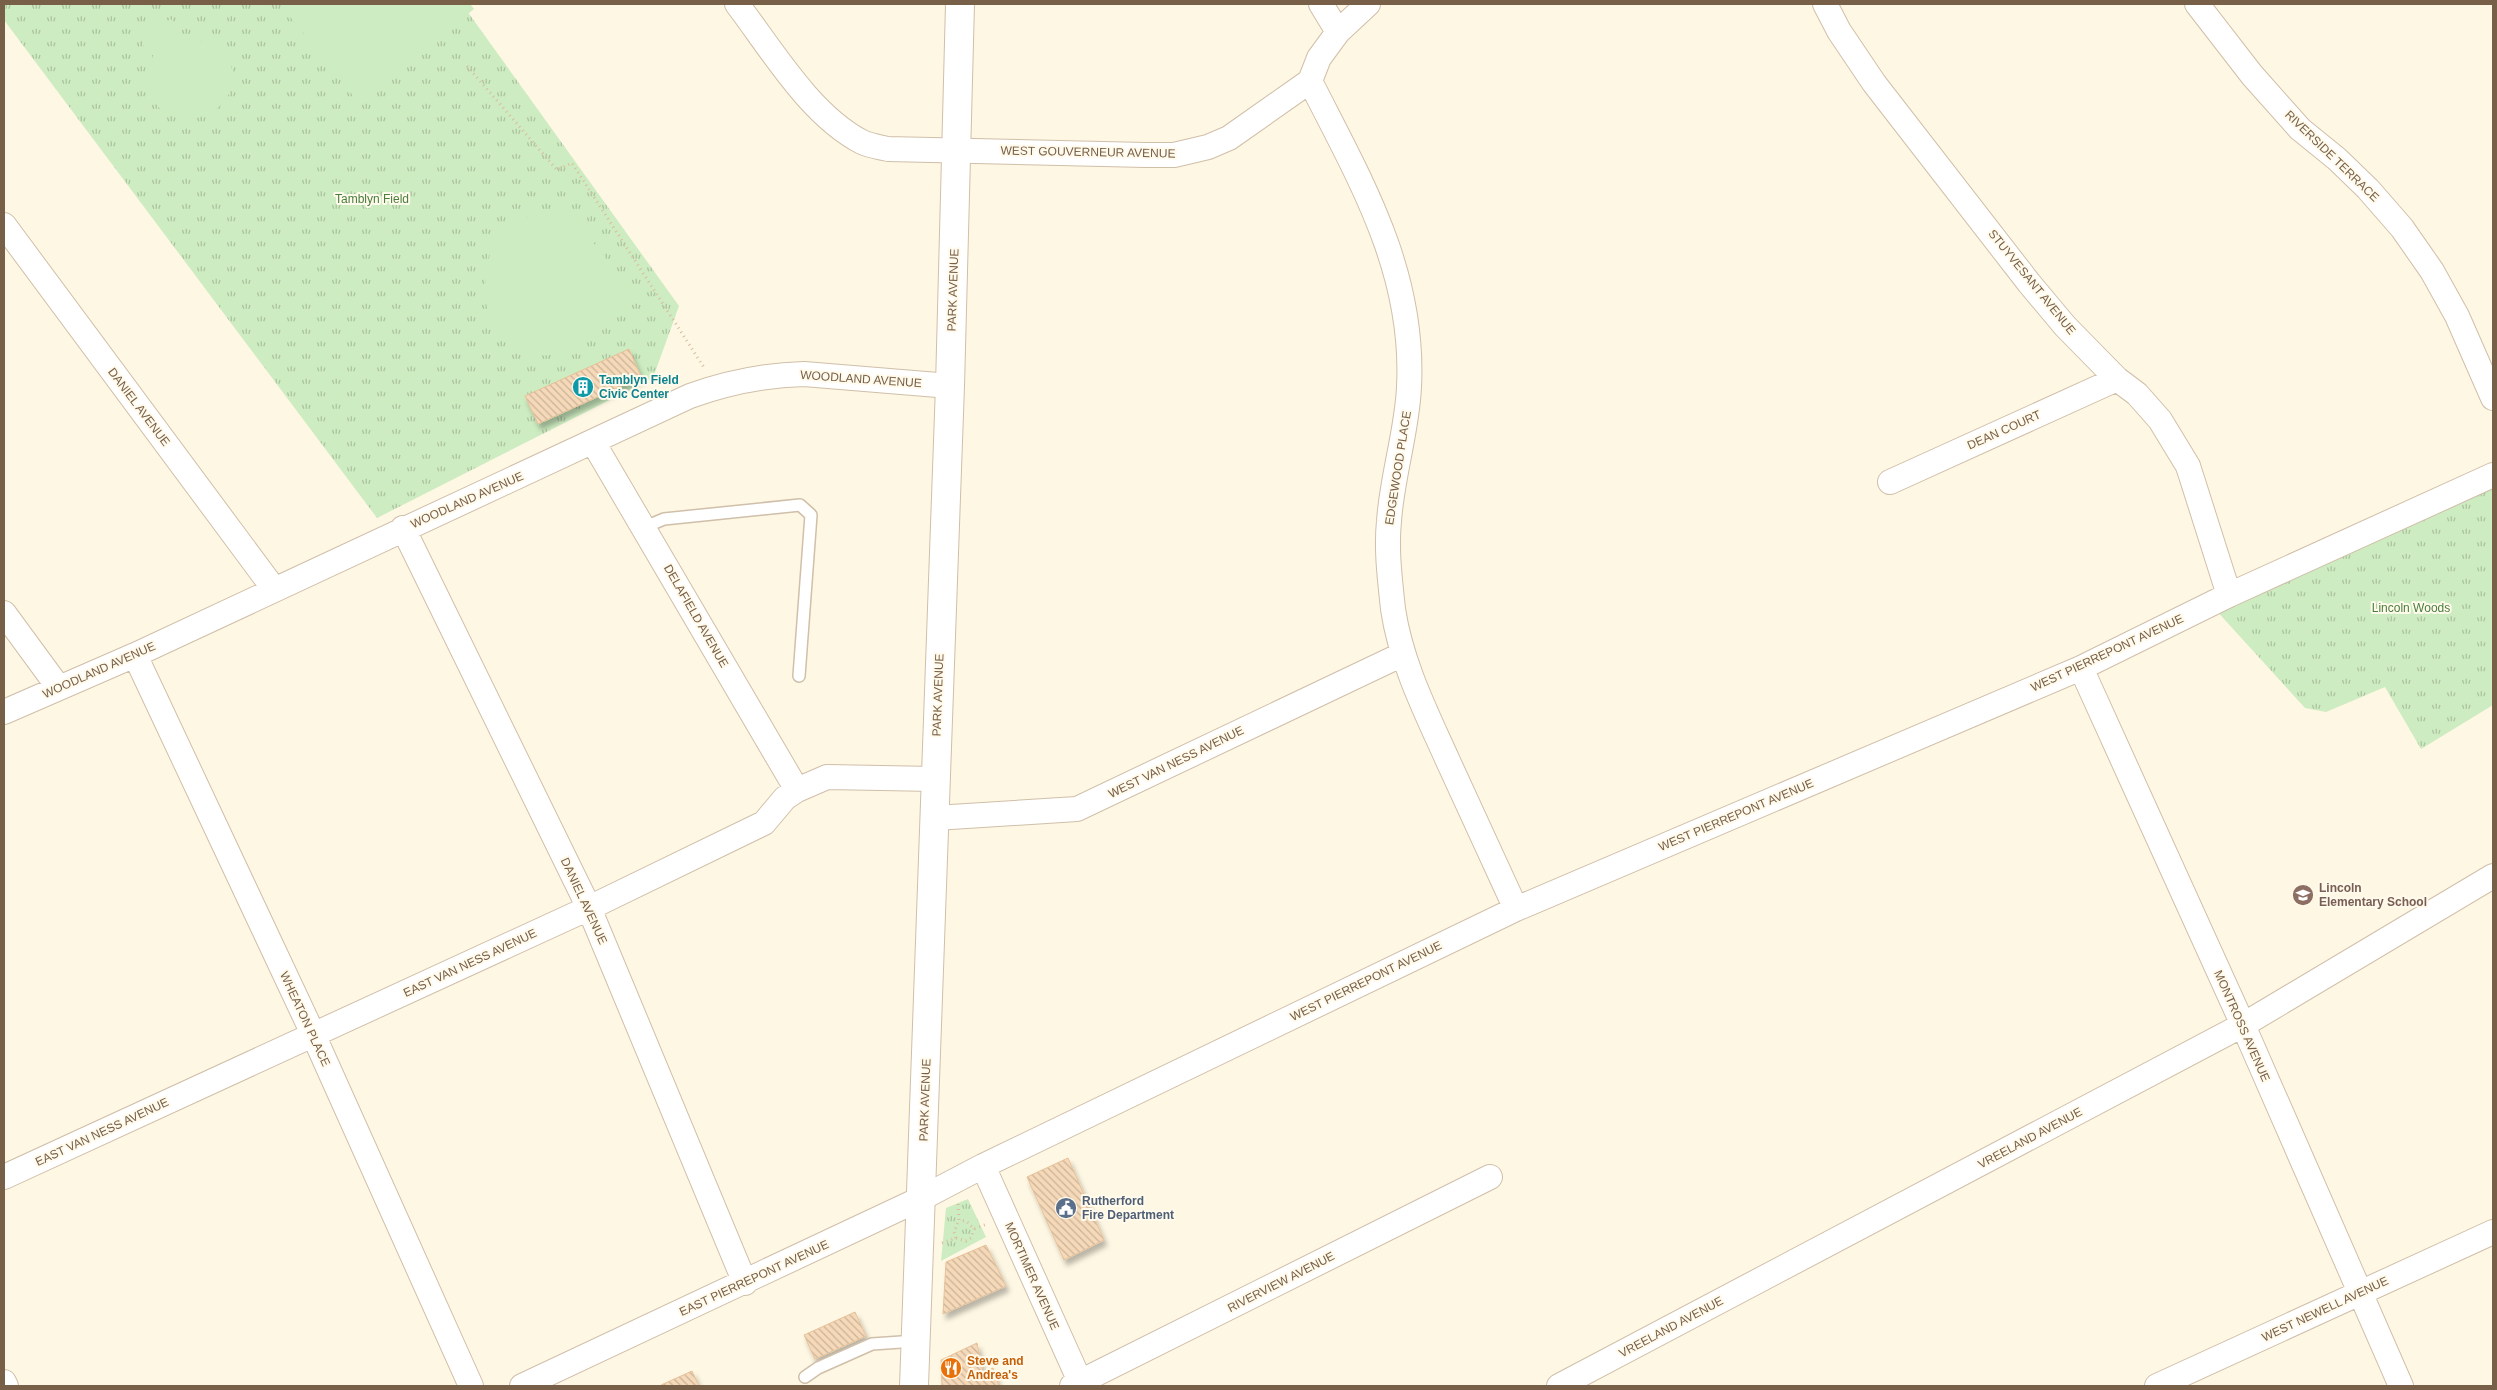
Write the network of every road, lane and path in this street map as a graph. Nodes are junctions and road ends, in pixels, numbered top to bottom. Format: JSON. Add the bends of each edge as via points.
{"nodes":[{"id":1,"x":737,"y":4,"type":"edge"},
{"id":2,"x":960,"y":4,"type":"edge"},
{"id":3,"x":1321,"y":4,"type":"edge"},
{"id":4,"x":1368,"y":4,"type":"edge"},
{"id":5,"x":1825,"y":4,"type":"edge"},
{"id":6,"x":2197,"y":4,"type":"edge"},
{"id":7,"x":1338,"y":32,"type":"junction"},
{"id":8,"x":467,"y":66,"type":"dead end"},
{"id":9,"x":1310,"y":81,"type":"junction"},
{"id":10,"x":957,"y":150,"type":"junction"},
{"id":11,"x":4,"y":225,"type":"edge"},
{"id":12,"x":2117,"y":379,"type":"junction"},
{"id":13,"x":950,"y":386,"type":"junction"},
{"id":14,"x":716,"y":387,"type":"junction"},
{"id":15,"x":2493,"y":398,"type":"edge"},
{"id":16,"x":593,"y":442,"type":"junction"},
{"id":17,"x":2493,"y":475,"type":"edge"},
{"id":18,"x":1890,"y":482,"type":"dead end"},
{"id":19,"x":645,"y":527,"type":"junction"},
{"id":20,"x":403,"y":528,"type":"junction"},
{"id":21,"x":274,"y":590,"type":"junction"},
{"id":22,"x":2229,"y":594,"type":"junction"},
{"id":23,"x":4,"y":613,"type":"edge"},
{"id":24,"x":1403,"y":654,"type":"junction"},
{"id":25,"x":135,"y":655,"type":"junction"},
{"id":26,"x":2081,"y":668,"type":"junction"},
{"id":27,"x":800,"y":676,"type":"dead end"},
{"id":28,"x":59,"y":688,"type":"junction"},
{"id":29,"x":4,"y":712,"type":"edge"},
{"id":30,"x":935,"y":779,"type":"junction"},
{"id":31,"x":797,"y":790,"type":"junction"},
{"id":32,"x":935,"y":818,"type":"junction"},
{"id":33,"x":2493,"y":876,"type":"edge"},
{"id":34,"x":590,"y":908,"type":"junction"},
{"id":35,"x":1516,"y":909,"type":"junction"},
{"id":36,"x":2242,"y":1025,"type":"junction"},
{"id":37,"x":313,"y":1034,"type":"junction"},
{"id":38,"x":983,"y":1166,"type":"junction"},
{"id":39,"x":4,"y":1177,"type":"edge"},
{"id":40,"x":1490,"y":1177,"type":"dead end"},
{"id":41,"x":922,"y":1198,"type":"junction"},
{"id":42,"x":958,"y":1203,"type":"dead end"},
{"id":43,"x":959,"y":1220,"type":"junction"},
{"id":44,"x":987,"y":1224,"type":"dead end"},
{"id":45,"x":974,"y":1229,"type":"junction"},
{"id":46,"x":2493,"y":1232,"type":"edge"},
{"id":47,"x":956,"y":1238,"type":"junction"},
{"id":48,"x":942,"y":1243,"type":"dead end"},
{"id":49,"x":745,"y":1283,"type":"junction"},
{"id":50,"x":2359,"y":1293,"type":"junction"},
{"id":51,"x":916,"y":1341,"type":"junction"},
{"id":52,"x":805,"y":1377,"type":"dead end"},
{"id":53,"x":4,"y":1382,"type":"edge"},
{"id":54,"x":1078,"y":1385,"type":"edge"},
{"id":55,"x":6,"y":1386,"type":"edge"},
{"id":56,"x":472,"y":1386,"type":"edge"},
{"id":57,"x":522,"y":1386,"type":"edge"},
{"id":58,"x":914,"y":1386,"type":"edge"},
{"id":59,"x":1559,"y":1386,"type":"edge"},
{"id":60,"x":2157,"y":1386,"type":"edge"},
{"id":61,"x":2401,"y":1386,"type":"edge"}],
"edges":[{"from":1,"to":10,"type":"street","name":"WEST GOUVERNEUR AVENUE","via":[[807,96],[850,134],[864,143],[888,149]]},
{"from":2,"to":10,"type":"street","name":"PARK AVENUE"},
{"from":3,"to":7,"type":"street"},
{"from":4,"to":7,"type":"street"},
{"from":5,"to":12,"type":"street","name":"STUYVESANT AVENUE","via":[[1874,83],[2065,326]]},
{"from":6,"to":15,"type":"street","name":"RIVERSIDE TERRACE","via":[[2252,75],[2300,129],[2368,189],[2402,228],[2432,271],[2457,316]]},
{"from":7,"to":9,"type":"street","via":[[1319,58]]},
{"from":8,"to":14,"type":"path","via":[[557,170],[572,163]]},
{"from":9,"to":10,"type":"street","name":"WEST GOUVERNEUR AVENUE","via":[[1229,138],[1174,155]]},
{"from":9,"to":24,"type":"street","name":"EDGEWOOD PLACE","via":[[1380,222],[1403,302],[1410,384],[1389,520],[1388,563]]},
{"from":10,"to":13,"type":"street","name":"PARK AVENUE"},
{"from":11,"to":21,"type":"street","name":"DANIEL AVENUE"},
{"from":12,"to":18,"type":"street","name":"DEAN COURT"},
{"from":12,"to":22,"type":"street","name":"STUYVESANT AVENUE","via":[[2137,394],[2160,420],[2188,466]]},
{"from":13,"to":14,"type":"street","name":"WOODLAND AVENUE","via":[[804,374]]},
{"from":13,"to":30,"type":"street","name":"PARK AVENUE"},
{"from":14,"to":16,"type":"street","name":"WOODLAND AVENUE"},
{"from":16,"to":19,"type":"street","name":"DELAFIELD AVENUE"},
{"from":16,"to":20,"type":"street","name":"WOODLAND AVENUE"},
{"from":17,"to":22,"type":"street","name":"WEST PIERREPONT AVENUE"},
{"from":19,"to":27,"type":"lane","via":[[664,520],[800,505],[811,515]]},
{"from":19,"to":31,"type":"street","name":"DELAFIELD AVENUE"},
{"from":20,"to":21,"type":"street","name":"WOODLAND AVENUE"},
{"from":20,"to":34,"type":"street","name":"DANIEL AVENUE"},
{"from":21,"to":25,"type":"street","name":"WOODLAND AVENUE"},
{"from":22,"to":26,"type":"street","name":"WEST PIERREPONT AVENUE"},
{"from":23,"to":28,"type":"street"},
{"from":24,"to":32,"type":"street","name":"WEST VAN NESS AVENUE","via":[[1077,810]]},
{"from":24,"to":35,"type":"street","name":"EDGEWOOD PLACE","via":[[1417,693]]},
{"from":25,"to":28,"type":"street","name":"WOODLAND AVENUE"},
{"from":25,"to":37,"type":"street","name":"WHEATON PLACE"},
{"from":26,"to":35,"type":"street","name":"WEST PIERREPONT AVENUE"},
{"from":26,"to":36,"type":"street","name":"MONTROSS AVENUE"},
{"from":28,"to":29,"type":"street","name":"WOODLAND AVENUE"},
{"from":30,"to":31,"type":"street","name":"EAST VAN NESS AVENUE","via":[[827,777]]},
{"from":30,"to":32,"type":"street","name":"PARK AVENUE"},
{"from":31,"to":34,"type":"street","name":"EAST VAN NESS AVENUE","via":[[785,798],[764,822]]},
{"from":32,"to":41,"type":"street","name":"PARK AVENUE"},
{"from":33,"to":36,"type":"street","name":"VREELAND AVENUE"},
{"from":34,"to":37,"type":"street","name":"EAST VAN NESS AVENUE"},
{"from":34,"to":49,"type":"street","name":"DANIEL AVENUE"},
{"from":35,"to":38,"type":"street","name":"WEST PIERREPONT AVENUE"},
{"from":36,"to":50,"type":"street","name":"MONTROSS AVENUE"},
{"from":36,"to":59,"type":"street","name":"VREELAND AVENUE"},
{"from":37,"to":39,"type":"street","name":"EAST VAN NESS AVENUE"},
{"from":37,"to":56,"type":"street","name":"WHEATON PLACE"},
{"from":38,"to":41,"type":"street","name":"EAST PIERREPONT AVENUE"},
{"from":38,"to":54,"type":"street","name":"MORTIMER AVENUE"},
{"from":40,"to":54,"type":"street","name":"RIVERVIEW AVENUE"},
{"from":41,"to":49,"type":"street","name":"EAST PIERREPONT AVENUE"},
{"from":41,"to":51,"type":"street","name":"PARK AVENUE"},
{"from":42,"to":43,"type":"path"},
{"from":43,"to":45,"type":"path"},
{"from":43,"to":47,"type":"path","via":[[954,1232]]},
{"from":44,"to":45,"type":"path"},
{"from":45,"to":47,"type":"path","via":[[966,1241]]},
{"from":46,"to":50,"type":"street","name":"WEST NEWELL AVENUE"},
{"from":47,"to":48,"type":"path"},
{"from":49,"to":57,"type":"street","name":"EAST PIERREPONT AVENUE"},
{"from":50,"to":60,"type":"street","name":"WEST NEWELL AVENUE"},
{"from":50,"to":61,"type":"street","name":"MONTROSS AVENUE"},
{"from":51,"to":52,"type":"lane","via":[[872,1344]]},
{"from":51,"to":58,"type":"street","name":"PARK AVENUE"},
{"from":53,"to":55,"type":"street"}]}
